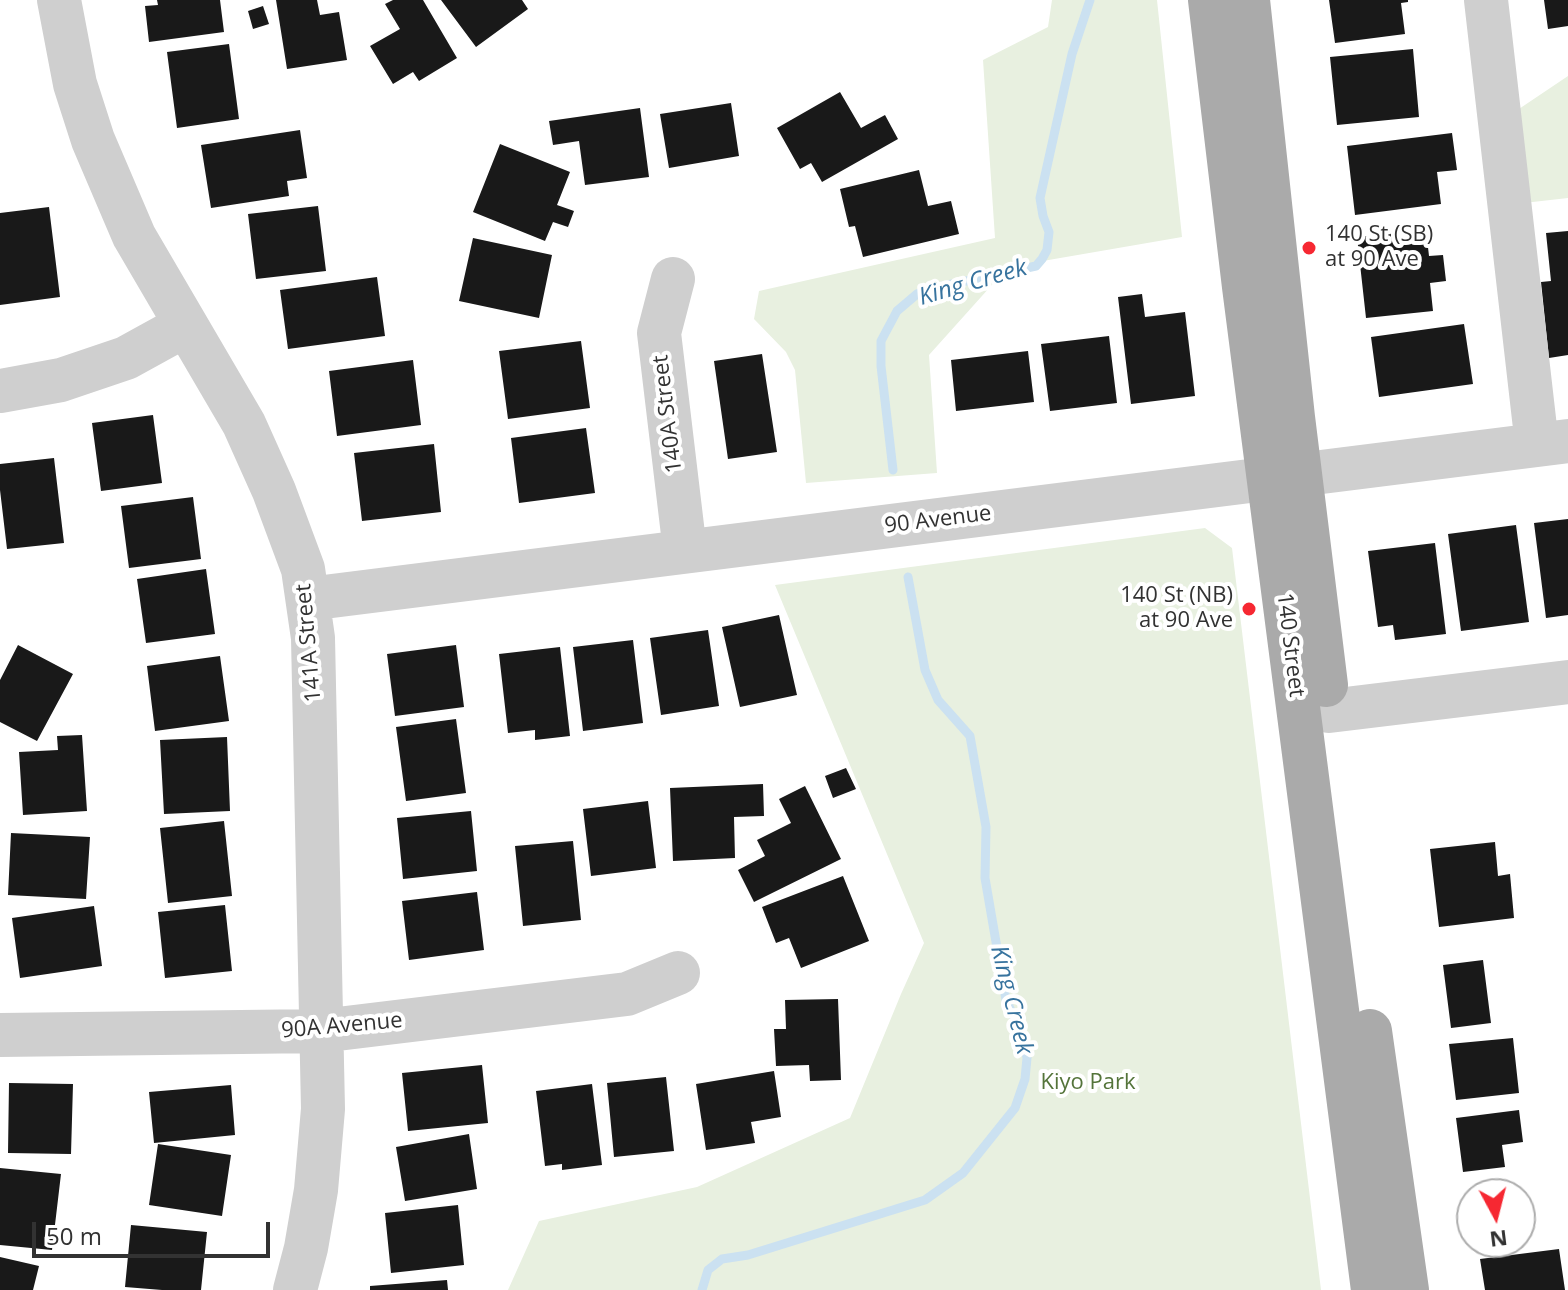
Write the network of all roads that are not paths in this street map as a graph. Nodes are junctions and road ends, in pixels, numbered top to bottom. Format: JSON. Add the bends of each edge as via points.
{"nodes":[{"id":1,"x":59,"y":0,"type":"edge"},
{"id":2,"x":1210,"y":0,"type":"edge"},
{"id":3,"x":1248,"y":0,"type":"edge"},
{"id":4,"x":1486,"y":0,"type":"edge"},
{"id":5,"x":673,"y":279,"type":"dead end"},
{"id":6,"x":186,"y":325,"type":"junction"},
{"id":7,"x":0,"y":391,"type":"edge"},
{"id":8,"x":1553,"y":443,"type":"edge"},
{"id":9,"x":1284,"y":477,"type":"junction"},
{"id":10,"x":685,"y":551,"type":"junction"},
{"id":11,"x":308,"y":599,"type":"junction"},
{"id":12,"x":1567,"y":688,"type":"edge"},
{"id":13,"x":1329,"y":711,"type":"junction"},
{"id":14,"x":678,"y":973,"type":"dead end"},
{"id":15,"x":321,"y":1031,"type":"junction"},
{"id":16,"x":0,"y":1035,"type":"edge"},
{"id":17,"x":295,"y":1290,"type":"edge"},
{"id":18,"x":1373,"y":1290,"type":"edge"},
{"id":19,"x":1407,"y":1290,"type":"edge"}],
"edges":[{"from":1,"to":6,"type":"street","name":"141A Street","via":[[75,84],[93,140],[134,236]]},
{"from":2,"to":9,"type":"main road","name":"140 Street"},
{"from":3,"to":9,"type":"main road","name":"140 Street"},
{"from":4,"to":8,"type":"street"},
{"from":5,"to":10,"type":"street","name":"140A Street","via":[[659,333]]},
{"from":6,"to":7,"type":"street","via":[[126,358],[61,380]]},
{"from":6,"to":11,"type":"street","name":"141A Street","via":[[262,464],[303,569]]},
{"from":8,"to":9,"type":"street","name":"90 Avenue"},
{"from":9,"to":10,"type":"street","name":"90 Avenue"},
{"from":9,"to":13,"type":"main road","name":"140 Street"},
{"from":9,"to":18,"type":"main road","name":"140 Street"},
{"from":10,"to":11,"type":"street","name":"90 Avenue"},
{"from":11,"to":15,"type":"street","name":"141A Street"},
{"from":12,"to":13,"type":"street"},
{"from":13,"to":19,"type":"main road","name":"140 Street"},
{"from":14,"to":15,"type":"street","name":"90A Avenue","via":[[627,994]]},
{"from":15,"to":16,"type":"street","name":"90A Avenue"},
{"from":15,"to":17,"type":"street","name":"141A Street","via":[[323,1109],[316,1190]]}]}
